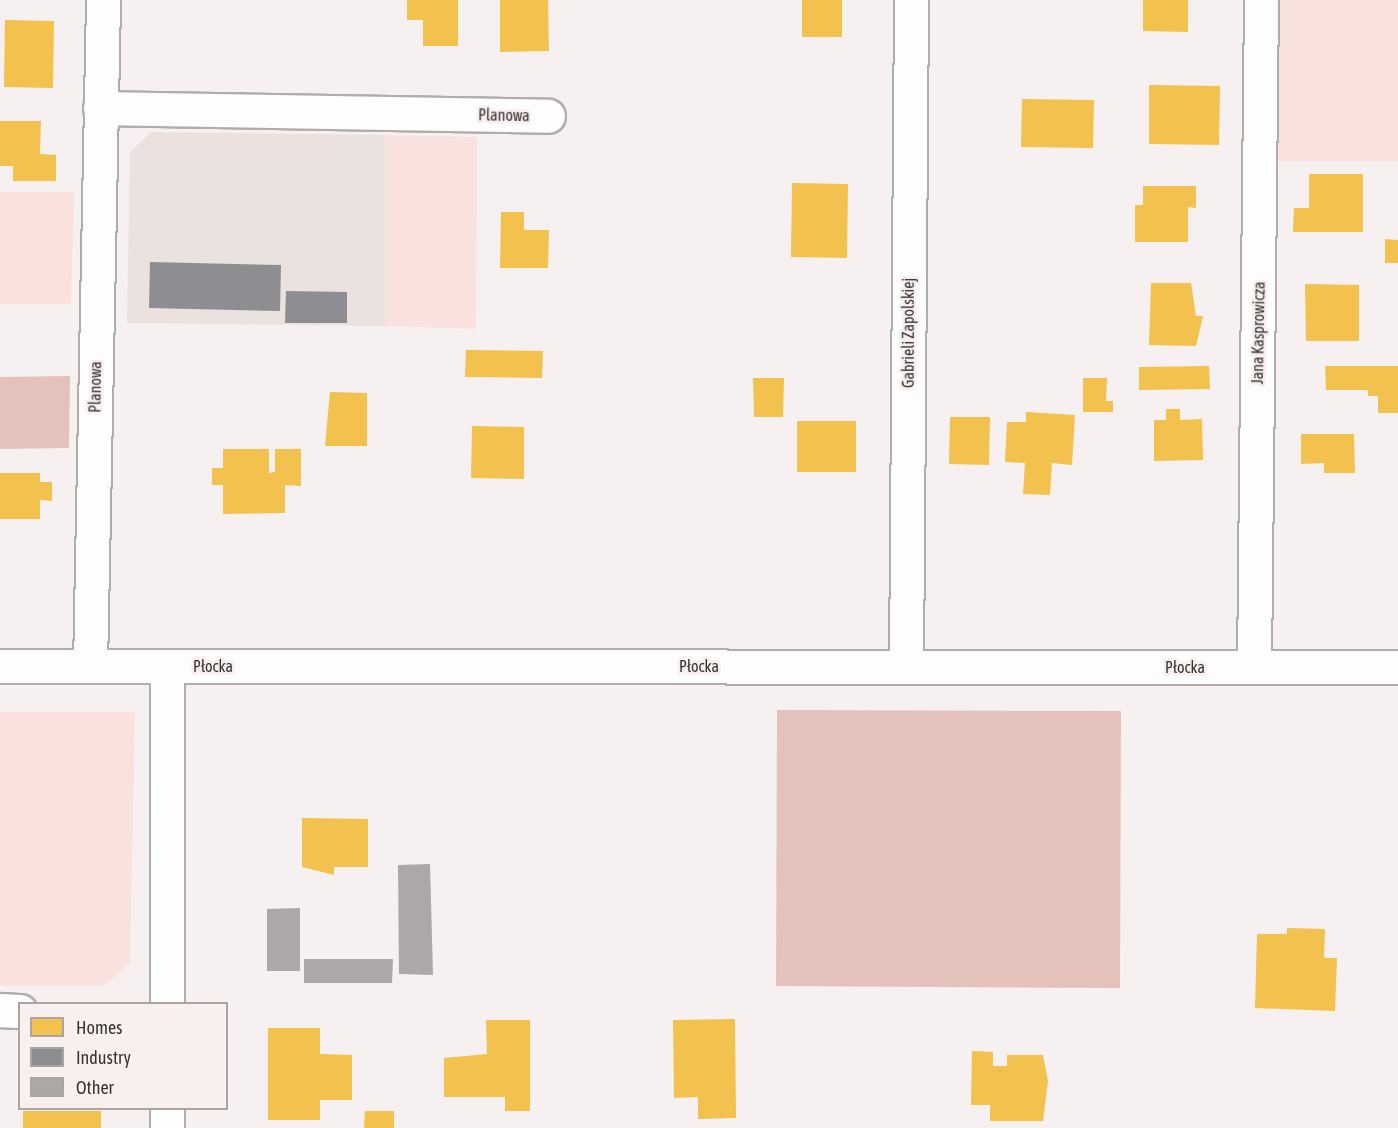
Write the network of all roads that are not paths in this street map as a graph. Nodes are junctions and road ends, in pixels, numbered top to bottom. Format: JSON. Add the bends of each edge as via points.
{"nodes":[{"id":1,"x":103,"y":0,"type":"edge"},
{"id":2,"x":911,"y":0,"type":"edge"},
{"id":3,"x":1261,"y":0,"type":"edge"},
{"id":4,"x":100,"y":108,"type":"junction"},
{"id":5,"x":548,"y":116,"type":"dead end"},
{"id":6,"x":0,"y":666,"type":"edge"},
{"id":7,"x":90,"y":666,"type":"junction"},
{"id":8,"x":167,"y":666,"type":"junction"},
{"id":9,"x":906,"y":666,"type":"junction"},
{"id":10,"x":1254,"y":667,"type":"junction"},
{"id":11,"x":1398,"y":667,"type":"edge"},
{"id":12,"x":167,"y":1002,"type":"edge"},
{"id":13,"x":0,"y":1010,"type":"edge"},
{"id":14,"x":18,"y":1011,"type":"edge"},
{"id":15,"x":167,"y":1110,"type":"edge"},
{"id":16,"x":167,"y":1128,"type":"edge"}],
"edges":[{"from":1,"to":4,"type":"street","name":"Planowa"},
{"from":2,"to":9,"type":"street","name":"Gabrieli Zapolskiej"},
{"from":3,"to":10,"type":"street","name":"Jana Kasprowicza"},
{"from":4,"to":5,"type":"street","name":"Planowa"},
{"from":4,"to":7,"type":"street","name":"Planowa"},
{"from":6,"to":7,"type":"street","name":"Płocka"},
{"from":7,"to":8,"type":"street","name":"Płocka"},
{"from":8,"to":9,"type":"street","name":"Płocka"},
{"from":8,"to":12,"type":"street"},
{"from":9,"to":10,"type":"street","name":"Płocka"},
{"from":10,"to":11,"type":"street","name":"Płocka"},
{"from":13,"to":14,"type":"street"},
{"from":15,"to":16,"type":"street"}]}
